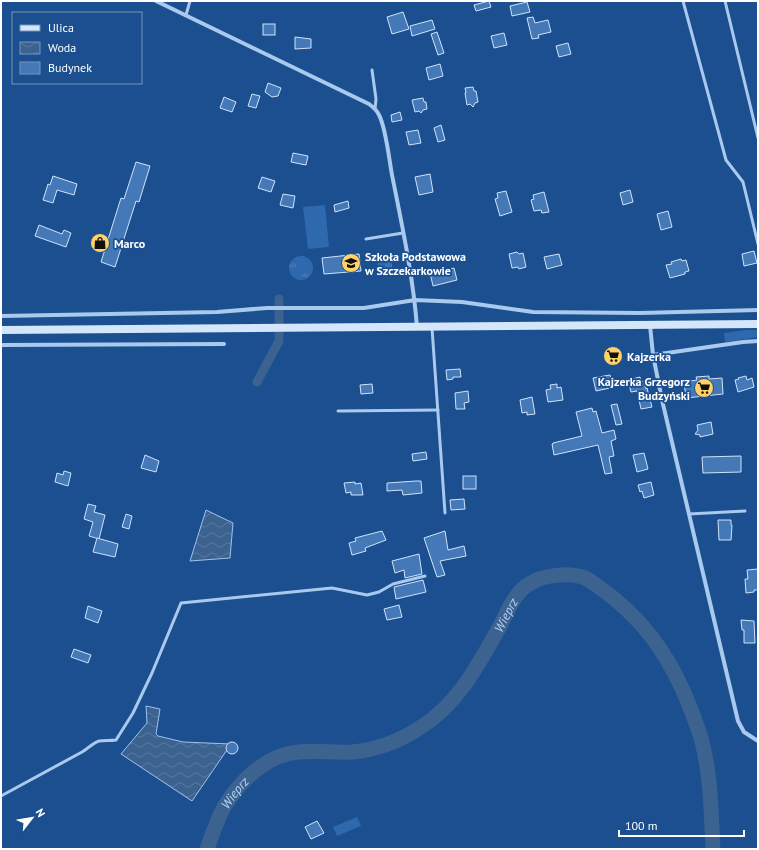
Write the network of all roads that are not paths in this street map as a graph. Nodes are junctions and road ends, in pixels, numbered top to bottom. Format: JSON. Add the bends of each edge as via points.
{"nodes":[{"id":1,"x":156,"y":1,"type":"edge"},
{"id":2,"x":190,"y":1,"type":"edge"},
{"id":3,"x":683,"y":1,"type":"edge"},
{"id":4,"x":724,"y":1,"type":"edge"},
{"id":5,"x":186,"y":15,"type":"junction"},
{"id":6,"x":372,"y":70,"type":"dead end"},
{"id":7,"x":375,"y":109,"type":"junction"},
{"id":8,"x":758,"y":138,"type":"edge"},
{"id":9,"x":403,"y":233,"type":"junction"},
{"id":10,"x":366,"y":239,"type":"dead end"},
{"id":11,"x":758,"y":244,"type":"edge"},
{"id":12,"x":415,"y":300,"type":"junction"},
{"id":13,"x":758,"y":310,"type":"edge"},
{"id":14,"x":1,"y":316,"type":"edge"},
{"id":15,"x":758,"y":324,"type":"edge"},
{"id":16,"x":650,"y":325,"type":"junction"},
{"id":17,"x":417,"y":327,"type":"junction"},
{"id":18,"x":432,"y":327,"type":"junction"},
{"id":19,"x":1,"y":330,"type":"edge"},
{"id":20,"x":758,"y":341,"type":"edge"},
{"id":21,"x":224,"y":344,"type":"dead end"},
{"id":22,"x":1,"y":345,"type":"edge"},
{"id":23,"x":653,"y":355,"type":"junction"},
{"id":24,"x":656,"y":370,"type":"junction"},
{"id":25,"x":652,"y":373,"type":"dead end"},
{"id":26,"x":438,"y":410,"type":"junction"},
{"id":27,"x":338,"y":411,"type":"dead end"},
{"id":28,"x":745,"y":511,"type":"dead end"},
{"id":29,"x":445,"y":514,"type":"dead end"},
{"id":30,"x":689,"y":514,"type":"junction"},
{"id":31,"x":425,"y":576,"type":"dead end"},
{"id":32,"x":758,"y":741,"type":"edge"},
{"id":33,"x":1,"y":796,"type":"edge"}],
"edges":[{"from":1,"to":5,"type":"street"},
{"from":2,"to":5,"type":"lane"},
{"from":3,"to":11,"type":"lane","via":[[726,160],[743,182]]},
{"from":4,"to":8,"type":"lane"},
{"from":5,"to":7,"type":"street"},
{"from":6,"to":7,"type":"lane"},
{"from":7,"to":9,"type":"street","via":[[384,132]]},
{"from":9,"to":10,"type":"lane"},
{"from":9,"to":12,"type":"street"},
{"from":12,"to":13,"type":"street","via":[[462,302],[533,312]]},
{"from":12,"to":14,"type":"street","via":[[364,308],[267,308],[217,312]]},
{"from":12,"to":17,"type":"street"},
{"from":15,"to":16,"type":"main road"},
{"from":16,"to":18,"type":"main road"},
{"from":16,"to":23,"type":"street"},
{"from":17,"to":18,"type":"main road"},
{"from":17,"to":19,"type":"main road"},
{"from":18,"to":26,"type":"lane"},
{"from":20,"to":23,"type":"street"},
{"from":21,"to":22,"type":"street"},
{"from":23,"to":24,"type":"street"},
{"from":24,"to":25,"type":"lane"},
{"from":24,"to":30,"type":"street"},
{"from":26,"to":27,"type":"lane"},
{"from":26,"to":29,"type":"lane"},
{"from":28,"to":30,"type":"lane"},
{"from":30,"to":32,"type":"street","via":[[738,721],[744,732]]},
{"from":31,"to":33,"type":"lane","via":[[393,584],[379,592],[366,595],[332,588],[181,603],[152,673],[133,713],[116,740],[99,741]]}]}
